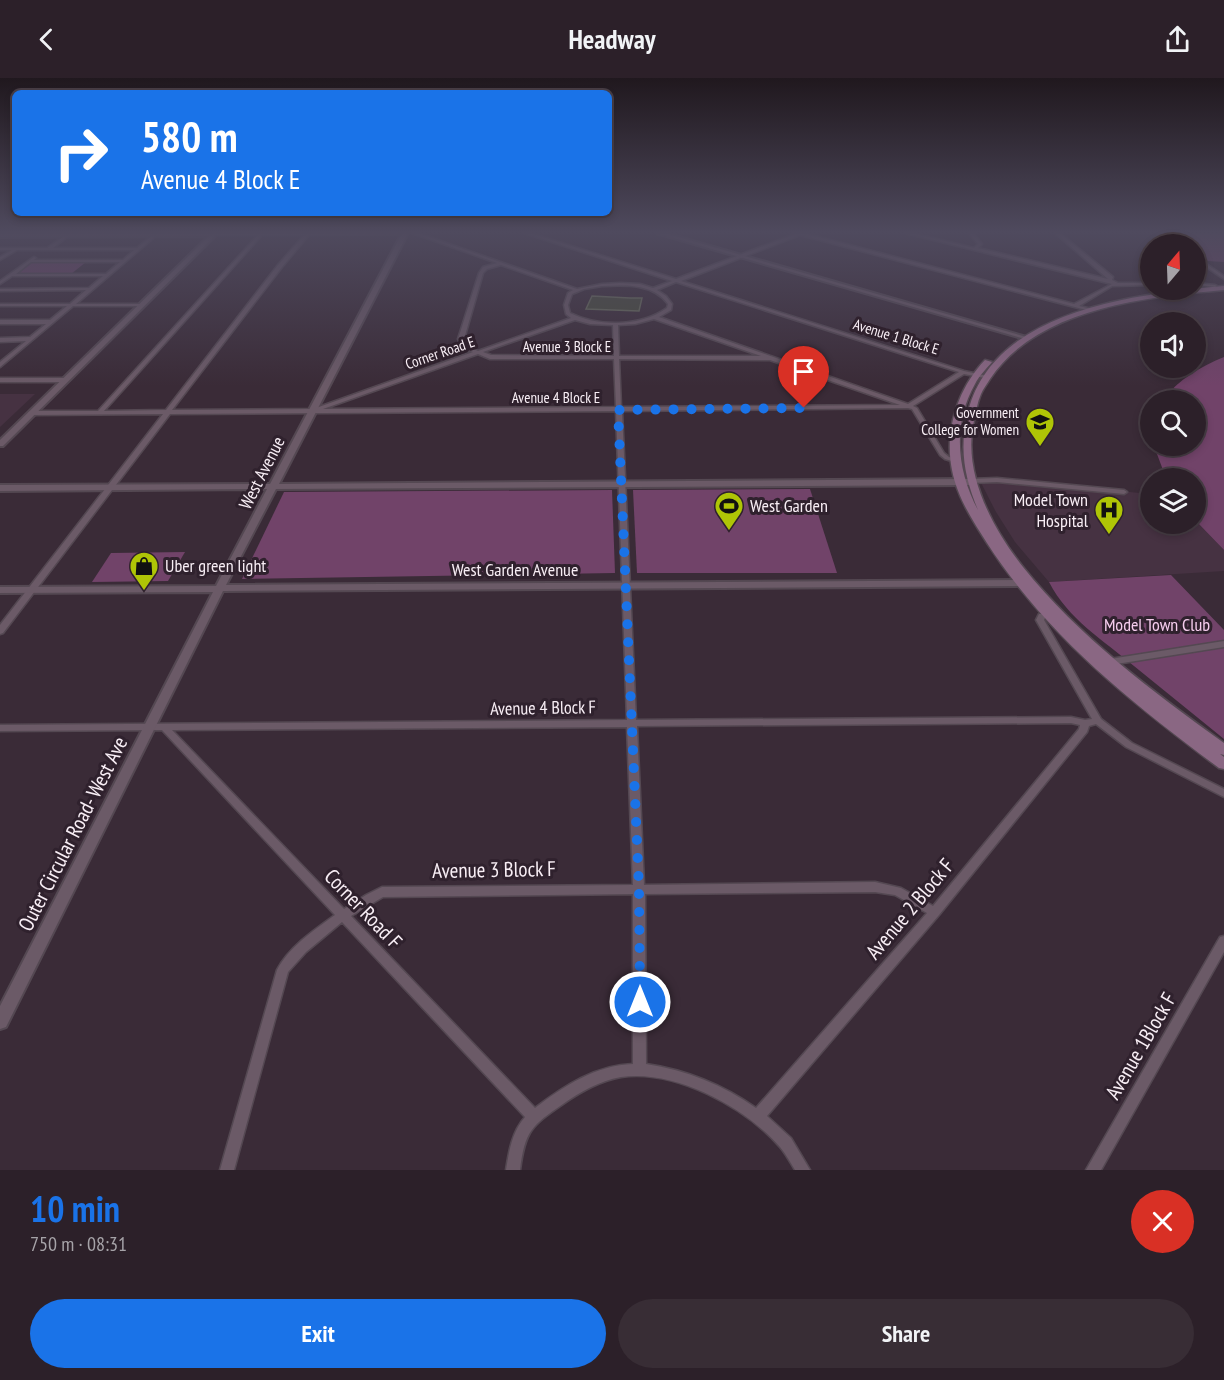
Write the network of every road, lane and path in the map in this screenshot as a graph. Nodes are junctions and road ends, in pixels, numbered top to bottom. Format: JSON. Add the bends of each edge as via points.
{"nodes":[{"id":1,"x":96,"y":284,"type":"edge"},
{"id":2,"x":163,"y":284,"type":"edge"},
{"id":3,"x":216,"y":284,"type":"edge"},
{"id":4,"x":266,"y":284,"type":"edge"},
{"id":5,"x":378,"y":284,"type":"edge"},
{"id":6,"x":478,"y":284,"type":"edge"},
{"id":7,"x":559,"y":284,"type":"edge"},
{"id":8,"x":669,"y":284,"type":"edge"},
{"id":9,"x":686,"y":284,"type":"edge"},
{"id":10,"x":837,"y":284,"type":"edge"},
{"id":11,"x":992,"y":284,"type":"edge"},
{"id":12,"x":1116,"y":284,"type":"joint"},
{"id":13,"x":1140,"y":284,"type":"edge"},
{"id":14,"x":1221,"y":286,"type":"edge"},
{"id":15,"x":90,"y":289,"type":"junction"},
{"id":16,"x":0,"y":290,"type":"edge"},
{"id":17,"x":577,"y":290,"type":"junction"},
{"id":18,"x":652,"y":290,"type":"junction"},
{"id":19,"x":1140,"y":297,"type":"edge"},
{"id":20,"x":0,"y":305,"type":"edge"},
{"id":21,"x":72,"y":305,"type":"junction"},
{"id":22,"x":141,"y":305,"type":"junction"},
{"id":23,"x":1083,"y":308,"type":"junction"},
{"id":24,"x":575,"y":318,"type":"junction"},
{"id":25,"x":656,"y":318,"type":"junction"},
{"id":26,"x":0,"y":322,"type":"edge"},
{"id":27,"x":51,"y":322,"type":"junction"},
{"id":28,"x":615,"y":324,"type":"junction"},
{"id":29,"x":1023,"y":337,"type":"junction"},
{"id":30,"x":30,"y":339,"type":"junction"},
{"id":31,"x":0,"y":340,"type":"edge"},
{"id":32,"x":478,"y":352,"type":"junction"},
{"id":33,"x":772,"y":358,"type":"junction"},
{"id":34,"x":3,"y":359,"type":"edge"},
{"id":35,"x":617,"y":359,"type":"junction"},
{"id":36,"x":0,"y":365,"type":"edge"},
{"id":37,"x":963,"y":372,"type":"junction"},
{"id":38,"x":980,"y":375,"type":"junction"},
{"id":39,"x":0,"y":380,"type":"edge"},
{"id":40,"x":65,"y":380,"type":"junction"},
{"id":41,"x":908,"y":405,"type":"junction"},
{"id":42,"x":618,"y":410,"type":"junction"},
{"id":43,"x":170,"y":411,"type":"junction"},
{"id":44,"x":312,"y":411,"type":"junction"},
{"id":45,"x":31,"y":413,"type":"junction"},
{"id":46,"x":99,"y":413,"type":"junction"},
{"id":47,"x":0,"y":444,"type":"edge"},
{"id":48,"x":955,"y":460,"type":"junction"},
{"id":49,"x":966,"y":482,"type":"junction"},
{"id":50,"x":622,"y":484,"type":"junction"},
{"id":51,"x":274,"y":486,"type":"junction"},
{"id":52,"x":110,"y":487,"type":"junction"},
{"id":53,"x":0,"y":488,"type":"edge"},
{"id":54,"x":1124,"y":492,"type":"dead end"},
{"id":55,"x":1025,"y":583,"type":"junction"},
{"id":56,"x":626,"y":586,"type":"junction"},
{"id":57,"x":220,"y":588,"type":"junction"},
{"id":58,"x":31,"y":590,"type":"junction"},
{"id":59,"x":0,"y":591,"type":"edge"},
{"id":60,"x":1047,"y":616,"type":"junction"},
{"id":61,"x":1,"y":628,"type":"edge"},
{"id":62,"x":1224,"y":644,"type":"edge"},
{"id":63,"x":1110,"y":662,"type":"junction"},
{"id":64,"x":1098,"y":721,"type":"junction"},
{"id":65,"x":1085,"y":723,"type":"junction"},
{"id":66,"x":631,"y":724,"type":"junction"},
{"id":67,"x":0,"y":728,"type":"edge"},
{"id":68,"x":150,"y":728,"type":"junction"},
{"id":69,"x":165,"y":728,"type":"junction"},
{"id":70,"x":1224,"y":750,"type":"edge"},
{"id":71,"x":1224,"y":764,"type":"edge"},
{"id":72,"x":1224,"y":793,"type":"edge"},
{"id":73,"x":639,"y":888,"type":"junction"},
{"id":74,"x":935,"y":912,"type":"junction"},
{"id":75,"x":343,"y":917,"type":"junction"},
{"id":76,"x":1224,"y":941,"type":"edge"},
{"id":77,"x":0,"y":1022,"type":"edge"},
{"id":78,"x":640,"y":1070,"type":"junction"},
{"id":79,"x":533,"y":1116,"type":"junction"},
{"id":80,"x":758,"y":1116,"type":"junction"},
{"id":81,"x":227,"y":1170,"type":"edge"},
{"id":82,"x":513,"y":1170,"type":"edge"},
{"id":83,"x":803,"y":1170,"type":"edge"},
{"id":84,"x":1093,"y":1170,"type":"edge"}],
"edges":[{"from":1,"to":15,"type":"street"},
{"from":2,"to":22,"type":"street"},
{"from":3,"to":46,"type":"street"},
{"from":4,"to":43,"type":"street"},
{"from":5,"to":44,"type":"street","name":"West Avenue"},
{"from":6,"to":32,"type":"street","via":[[461,339],[464,347]]},
{"from":7,"to":17,"type":"street"},
{"from":8,"to":18,"type":"street"},
{"from":9,"to":37,"type":"street","name":"Avenue 1 Block E"},
{"from":10,"to":29,"type":"street"},
{"from":11,"to":23,"type":"street"},
{"from":12,"to":13,"type":"street"},
{"from":12,"to":23,"type":"street","via":[[1108,286]]},
{"from":14,"to":23,"type":"main road"},
{"from":15,"to":16,"type":"street"},
{"from":15,"to":21,"type":"street"},
{"from":17,"to":18,"type":"street","via":[[616,285]]},
{"from":17,"to":24,"type":"street","via":[[570,293],[566,305],[568,314]]},
{"from":18,"to":25,"type":"street","via":[[666,297],[670,304],[667,312]]},
{"from":19,"to":23,"type":"main road"},
{"from":20,"to":21,"type":"street"},
{"from":21,"to":22,"type":"street"},
{"from":21,"to":27,"type":"street"},
{"from":22,"to":40,"type":"street"},
{"from":23,"to":29,"type":"main road"},
{"from":24,"to":28,"type":"street"},
{"from":24,"to":32,"type":"street","name":"Corner Road E"},
{"from":25,"to":28,"type":"street"},
{"from":25,"to":33,"type":"street"},
{"from":26,"to":27,"type":"street"},
{"from":27,"to":30,"type":"street"},
{"from":28,"to":35,"type":"street"},
{"from":29,"to":38,"type":"main road"},
{"from":30,"to":31,"type":"street"},
{"from":30,"to":34,"type":"street"},
{"from":32,"to":35,"type":"street","name":"Avenue 3 Block E","via":[[495,358]]},
{"from":32,"to":44,"type":"street","name":"Corner Road E"},
{"from":33,"to":35,"type":"street","name":"Avenue 3 Block E"},
{"from":33,"to":41,"type":"street"},
{"from":34,"to":36,"type":"street"},
{"from":35,"to":42,"type":"street"},
{"from":37,"to":38,"type":"street","name":"Avenue 1 Block E"},
{"from":37,"to":41,"type":"street"},
{"from":38,"to":48,"type":"main road","via":[[960,408]]},
{"from":38,"to":49,"type":"main road","via":[[968,418]]},
{"from":39,"to":40,"type":"street"},
{"from":40,"to":45,"type":"street"},
{"from":41,"to":42,"type":"street","name":"Avenue 4 Block E"},
{"from":41,"to":48,"type":"street","via":[[917,410],[942,454]]},
{"from":42,"to":44,"type":"street","name":"Avenue 4 Block E"},
{"from":42,"to":50,"type":"street"},
{"from":43,"to":44,"type":"street","name":"Avenue 4 Block E"},
{"from":43,"to":46,"type":"street","name":"Avenue 4 Block E"},
{"from":43,"to":52,"type":"street"},
{"from":44,"to":51,"type":"street","name":"West Avenue"},
{"from":45,"to":46,"type":"street","name":"Avenue 4 Block E"},
{"from":45,"to":47,"type":"street"},
{"from":48,"to":49,"type":"main road"},
{"from":49,"to":50,"type":"street"},
{"from":49,"to":54,"type":"street","via":[[997,480]]},
{"from":49,"to":55,"type":"main road","via":[[997,552]]},
{"from":50,"to":51,"type":"street"},
{"from":50,"to":56,"type":"street"},
{"from":51,"to":52,"type":"street"},
{"from":51,"to":57,"type":"street","name":"West Avenue"},
{"from":52,"to":53,"type":"street"},
{"from":52,"to":58,"type":"street"},
{"from":55,"to":56,"type":"street","name":"West Garden Avenue"},
{"from":55,"to":60,"type":"main road"},
{"from":55,"to":63,"type":"main road"},
{"from":56,"to":57,"type":"street","name":"West Garden Avenue"},
{"from":56,"to":66,"type":"street"},
{"from":57,"to":58,"type":"street","name":"West Garden Avenue"},
{"from":57,"to":68,"type":"street","name":"West Avenue"},
{"from":58,"to":59,"type":"street","name":"West Garden Avenue"},
{"from":58,"to":61,"type":"street"},
{"from":60,"to":64,"type":"street","via":[[1040,620]]},
{"from":60,"to":71,"type":"main road","via":[[1138,698]]},
{"from":62,"to":63,"type":"street"},
{"from":63,"to":70,"type":"main road"},
{"from":64,"to":65,"type":"street","name":"Avenue 4 Block F"},
{"from":64,"to":72,"type":"street","via":[[1129,745]]},
{"from":65,"to":66,"type":"street","name":"Avenue 4 Block F","via":[[1071,720]]},
{"from":65,"to":74,"type":"street","name":"Avenue 2 Block F","via":[[1084,730]]},
{"from":66,"to":69,"type":"street","name":"Avenue 4 Block F"},
{"from":66,"to":73,"type":"street"},
{"from":67,"to":68,"type":"street","name":"Avenue 4 Block F"},
{"from":68,"to":69,"type":"street","name":"Avenue 4 Block F"},
{"from":68,"to":77,"type":"street","name":"Outer Circular Road- West Ave"},
{"from":69,"to":75,"type":"street","name":"Corner Road F"},
{"from":73,"to":74,"type":"street","name":"Avenue 3 Block F","via":[[875,886],[897,891]]},
{"from":73,"to":75,"type":"street","name":"Avenue 3 Block F","via":[[390,891],[376,895]]},
{"from":73,"to":78,"type":"street"},
{"from":74,"to":80,"type":"street","name":"Avenue 2 Block F"},
{"from":75,"to":79,"type":"street","name":"Corner Road F"},
{"from":75,"to":81,"type":"street","name":"Avenue 3 Block F","via":[[303,946],[283,970]]},
{"from":76,"to":84,"type":"street","name":"Avenue 1Block F"},
{"from":78,"to":79,"type":"street","via":[[583,1083]]},
{"from":78,"to":80,"type":"street","via":[[710,1088]]},
{"from":79,"to":82,"type":"street","via":[[516,1141]]},
{"from":80,"to":83,"type":"street","via":[[787,1144]]}]}
